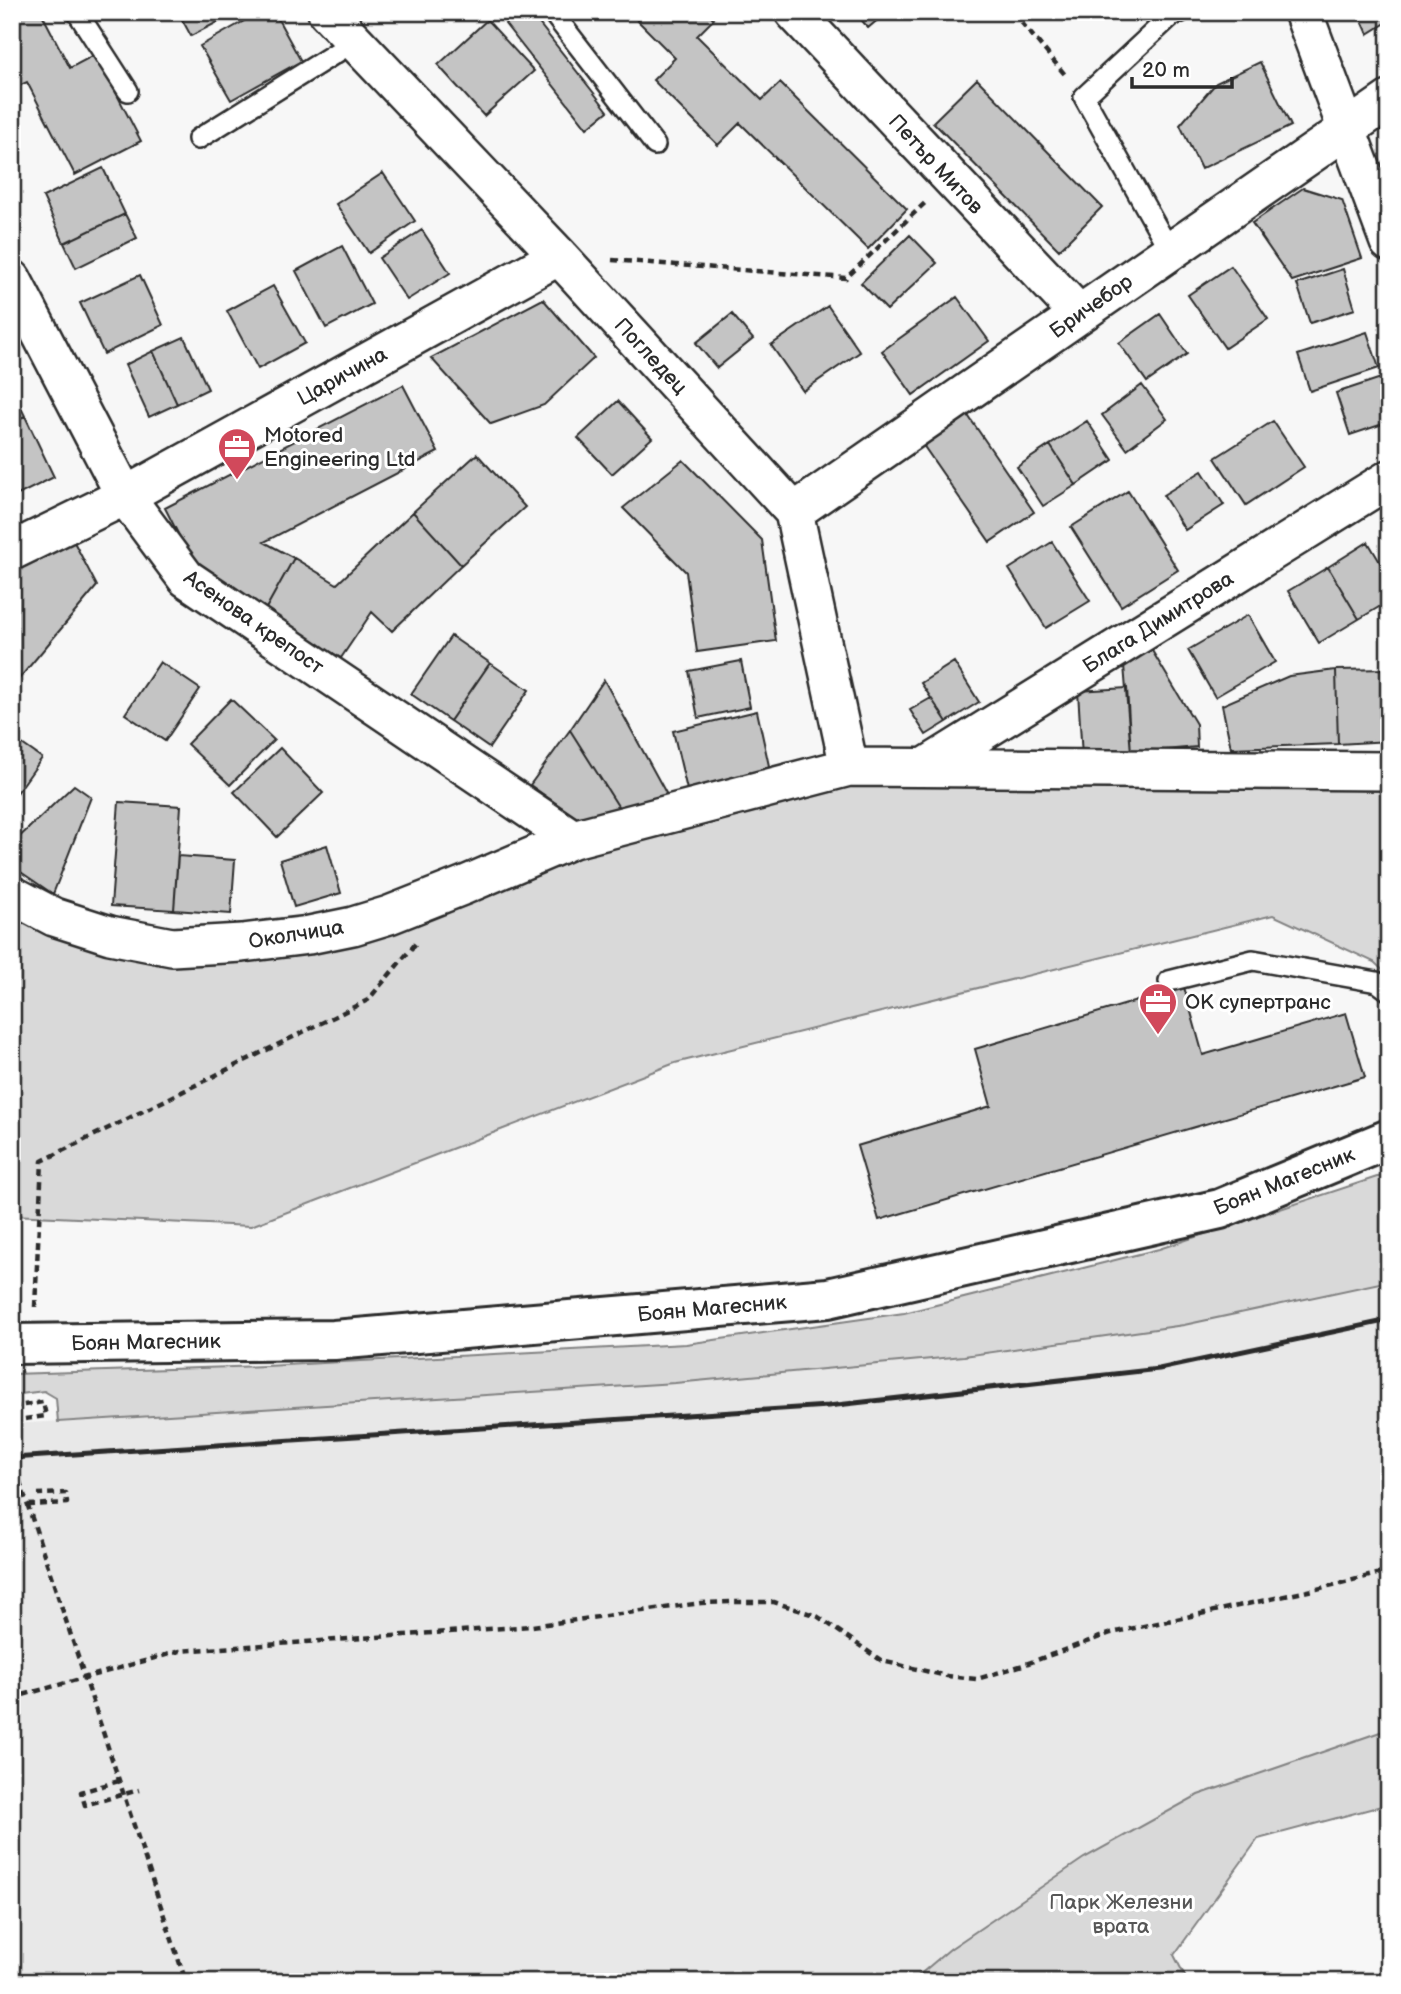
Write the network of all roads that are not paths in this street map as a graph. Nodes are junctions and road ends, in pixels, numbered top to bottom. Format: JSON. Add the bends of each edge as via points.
{"nodes":[{"id":1,"x":76,"y":12,"type":"edge"},
{"id":2,"x":327,"y":12,"type":"edge"},
{"id":3,"x":552,"y":12,"type":"edge"},
{"id":4,"x":794,"y":12,"type":"edge"},
{"id":5,"x":1181,"y":12,"type":"edge"},
{"id":6,"x":1303,"y":12,"type":"edge"},
{"id":7,"x":355,"y":41,"type":"junction"},
{"id":8,"x":128,"y":91,"type":"dead end"},
{"id":9,"x":1389,"y":100,"type":"edge"},
{"id":10,"x":1346,"y":128,"type":"junction"},
{"id":11,"x":198,"y":139,"type":"dead end"},
{"id":12,"x":654,"y":145,"type":"dead end"},
{"id":13,"x":1389,"y":242,"type":"edge"},
{"id":14,"x":1170,"y":251,"type":"junction"},
{"id":15,"x":559,"y":256,"type":"junction"},
{"id":16,"x":12,"y":279,"type":"edge"},
{"id":17,"x":1079,"y":314,"type":"junction"},
{"id":18,"x":1389,"y":479,"type":"edge"},
{"id":19,"x":125,"y":496,"type":"junction"},
{"id":20,"x":794,"y":512,"type":"junction"},
{"id":21,"x":12,"y":551,"type":"edge"},
{"id":22,"x":927,"y":766,"type":"junction"},
{"id":23,"x":849,"y":767,"type":"junction"},
{"id":24,"x":1389,"y":771,"type":"edge"},
{"id":25,"x":573,"y":839,"type":"junction"},
{"id":26,"x":12,"y":895,"type":"edge"},
{"id":27,"x":1169,"y":981,"type":"dead end"},
{"id":28,"x":1389,"y":991,"type":"edge"},
{"id":29,"x":1389,"y":1139,"type":"edge"},
{"id":30,"x":23,"y":1344,"type":"edge"}],
"edges":[{"from":1,"to":8,"type":"lane"},
{"from":2,"to":7,"type":"street","name":"Погледец"},
{"from":3,"to":12,"type":"lane"},
{"from":4,"to":17,"type":"street","name":"Петър Митов"},
{"from":5,"to":14,"type":"lane","via":[[1171,16],[1084,97]]},
{"from":6,"to":10,"type":"street"},
{"from":7,"to":11,"type":"lane"},
{"from":7,"to":15,"type":"street","name":"Погледец"},
{"from":9,"to":10,"type":"street","name":"Бричебор"},
{"from":10,"to":13,"type":"street"},
{"from":10,"to":14,"type":"street","name":"Бричебор"},
{"from":14,"to":17,"type":"street","name":"Бричебор"},
{"from":15,"to":19,"type":"street","name":"Царичина"},
{"from":15,"to":20,"type":"street","name":"Погледец"},
{"from":16,"to":19,"type":"street","name":"Асенова крепост"},
{"from":17,"to":20,"type":"street","name":"Бричебор"},
{"from":18,"to":22,"type":"street","name":"Блага Димитрова"},
{"from":19,"to":21,"type":"street","name":"Царичина"},
{"from":19,"to":25,"type":"street","name":"Асенова крепост","via":[[186,579]]},
{"from":20,"to":23,"type":"street"},
{"from":22,"to":23,"type":"street"},
{"from":22,"to":24,"type":"street"},
{"from":23,"to":25,"type":"street"},
{"from":25,"to":26,"type":"street","name":"Околчица","via":[[353,926],[242,943],[172,947],[110,935],[54,917]]},
{"from":27,"to":28,"type":"lane","via":[[1254,960],[1377,982]]},
{"from":29,"to":30,"type":"street","name":"Боян Магесник","via":[[1220,1209],[828,1298],[334,1340]]}]}
